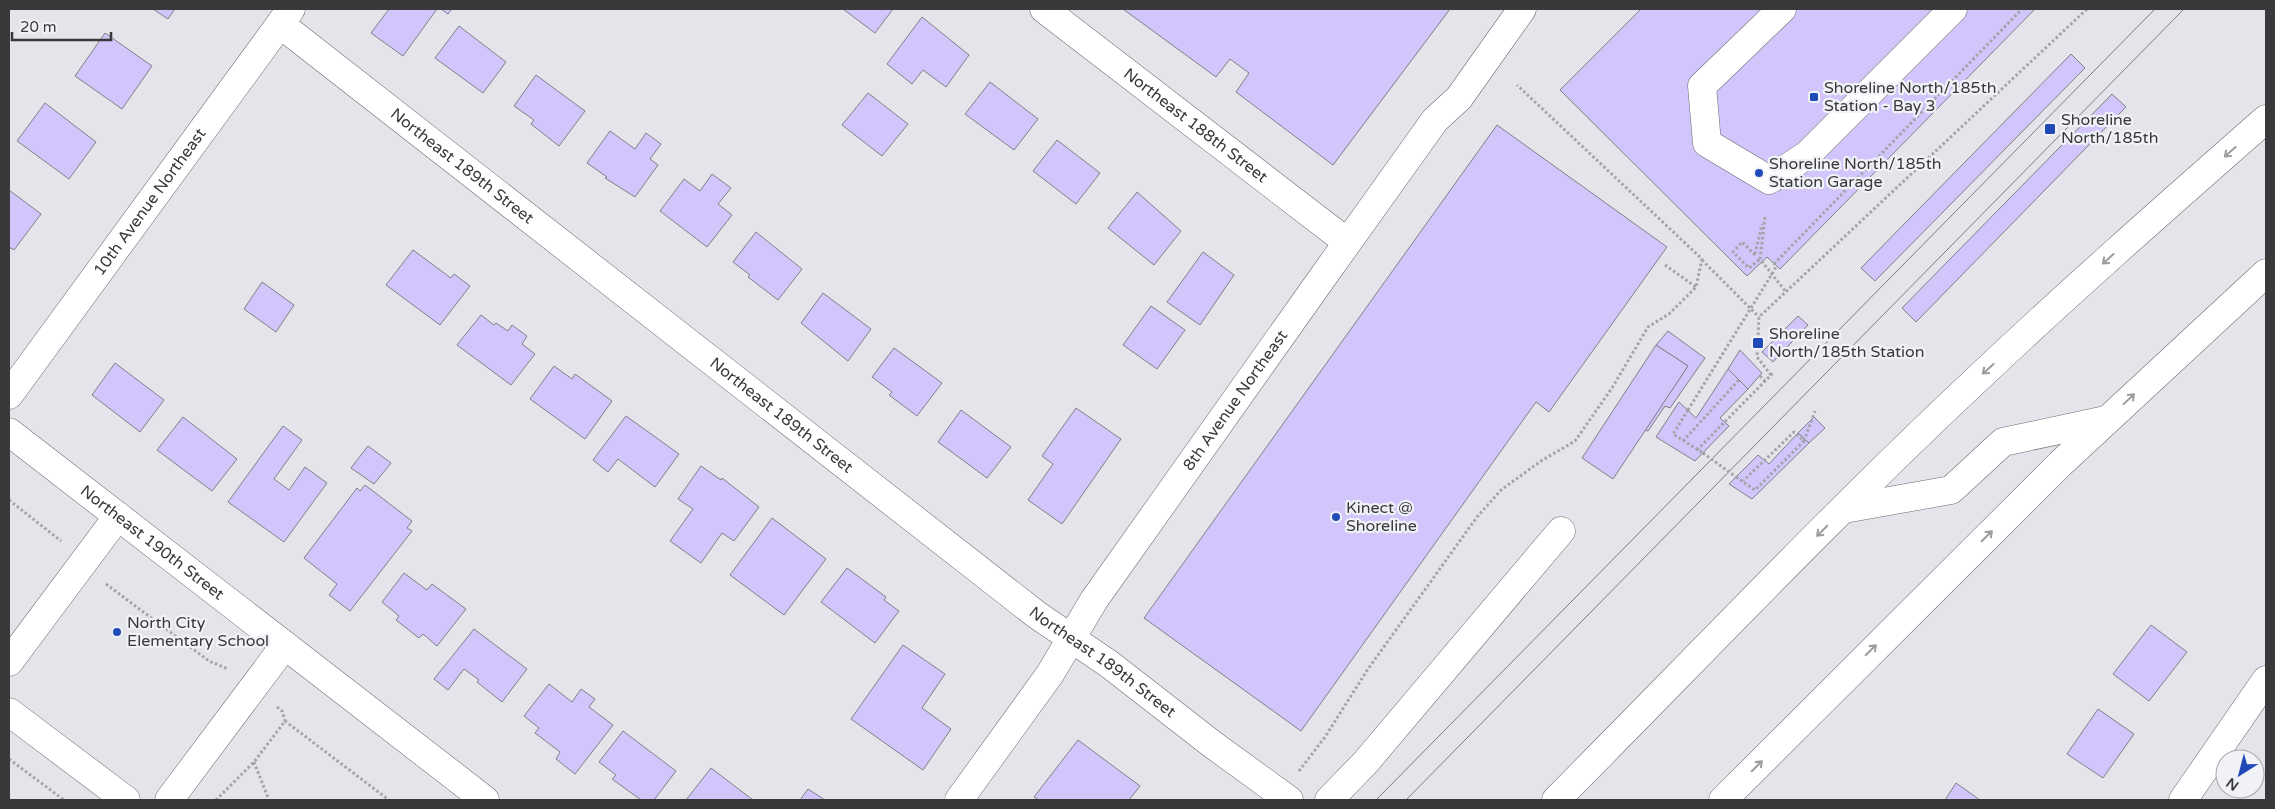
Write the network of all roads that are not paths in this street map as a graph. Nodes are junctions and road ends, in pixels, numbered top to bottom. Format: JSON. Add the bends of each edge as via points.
{"nodes":[{"id":1,"x":1044,"y":9,"type":"edge"},
{"id":2,"x":1522,"y":9,"type":"edge"},
{"id":3,"x":1782,"y":9,"type":"edge"},
{"id":4,"x":1953,"y":9,"type":"edge"},
{"id":5,"x":285,"y":17,"type":"edge"},
{"id":6,"x":2266,"y":120,"type":"edge"},
{"id":7,"x":1347,"y":242,"type":"junction"},
{"id":8,"x":2266,"y":273,"type":"edge"},
{"id":9,"x":9,"y":395,"type":"edge"},
{"id":10,"x":2106,"y":420,"type":"junction"},
{"id":11,"x":9,"y":432,"type":"edge"},
{"id":12,"x":1844,"y":509,"type":"junction"},
{"id":13,"x":118,"y":516,"type":"junction"},
{"id":14,"x":1561,"y":530,"type":"dead end"},
{"id":15,"x":1072,"y":638,"type":"junction"},
{"id":16,"x":284,"y":645,"type":"junction"},
{"id":17,"x":9,"y":662,"type":"edge"},
{"id":18,"x":2266,"y":680,"type":"edge"},
{"id":19,"x":9,"y":712,"type":"edge"},
{"id":20,"x":126,"y":800,"type":"edge"},
{"id":21,"x":169,"y":800,"type":"edge"},
{"id":22,"x":485,"y":800,"type":"edge"},
{"id":23,"x":959,"y":800,"type":"edge"},
{"id":24,"x":1289,"y":800,"type":"edge"},
{"id":25,"x":1329,"y":800,"type":"edge"},
{"id":26,"x":1556,"y":800,"type":"edge"},
{"id":27,"x":1722,"y":800,"type":"edge"},
{"id":28,"x":2183,"y":800,"type":"edge"}],
"edges":[{"from":1,"to":7,"type":"main road","name":"Northeast 188th Street"},
{"from":2,"to":7,"type":"main road","name":"8th Avenue Northeast","via":[[1459,98],[1435,120]]},
{"from":3,"to":4,"type":"main road","via":[[1702,86],[1707,143],[1769,180],[1807,155]]},
{"from":5,"to":9,"type":"main road","name":"10th Avenue Northeast"},
{"from":5,"to":15,"type":"main road","name":"Northeast 189th Street","via":[[1037,615]]},
{"from":6,"to":12,"type":"main road","one_way":true,"via":[[1971,384]]},
{"from":7,"to":15,"type":"main road","name":"8th Avenue Northeast","via":[[1094,600]]},
{"from":10,"to":8,"type":"main road","one_way":true},
{"from":10,"to":12,"type":"main road","via":[[2003,442],[1951,490]]},
{"from":27,"to":10,"type":"main road","one_way":true},
{"from":11,"to":13,"type":"main road","name":"Northeast 190th Street"},
{"from":12,"to":26,"type":"main road","one_way":true},
{"from":13,"to":16,"type":"main road","name":"Northeast 190th Street"},
{"from":13,"to":17,"type":"main road"},
{"from":14,"to":25,"type":"main road","via":[[1365,763]]},
{"from":15,"to":23,"type":"main road","name":"8th Avenue Northeast","via":[[1050,674]]},
{"from":15,"to":24,"type":"main road","name":"Northeast 189th Street"},
{"from":16,"to":21,"type":"main road"},
{"from":16,"to":22,"type":"main road","name":"Northeast 190th Street"},
{"from":18,"to":28,"type":"main road"},
{"from":19,"to":20,"type":"main road"}]}
